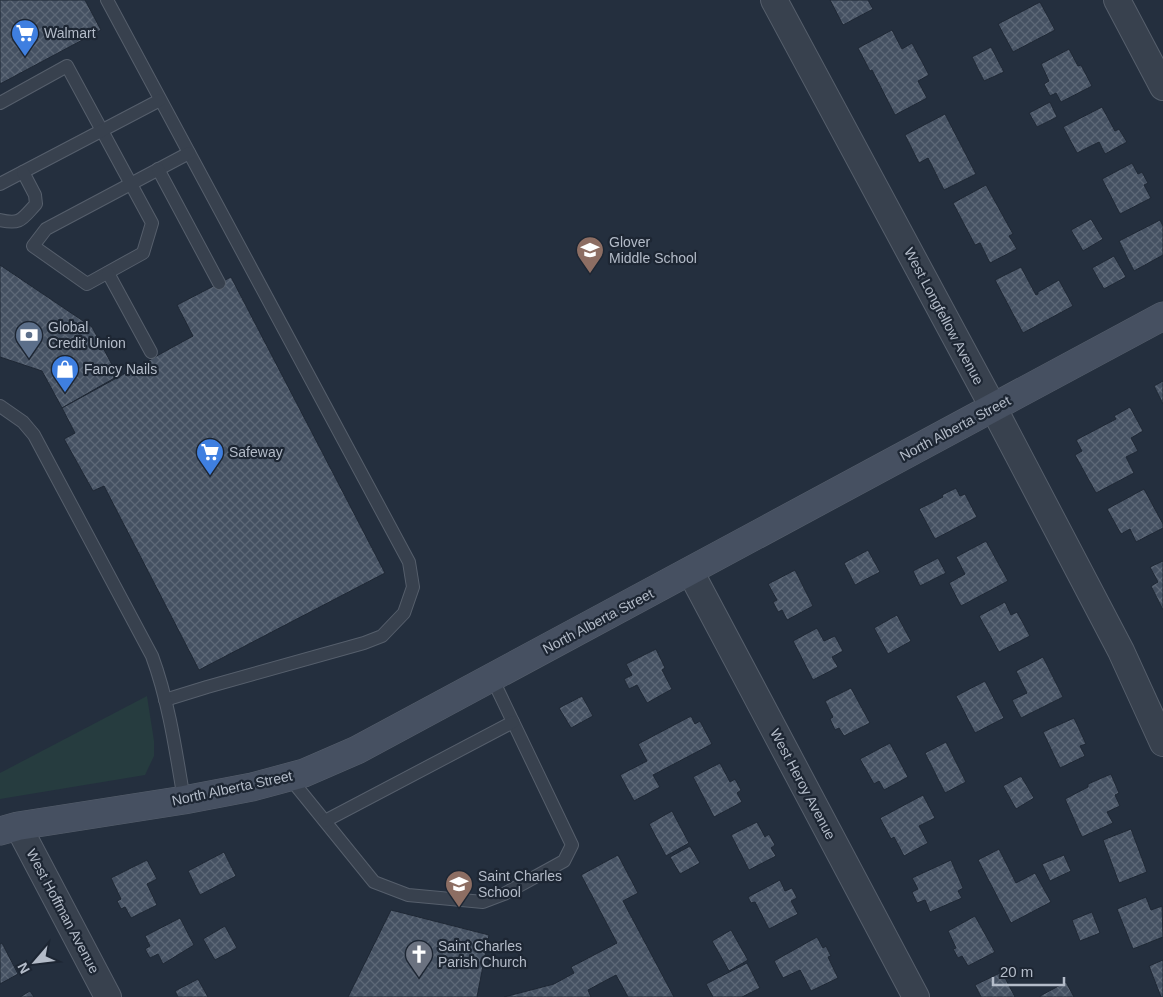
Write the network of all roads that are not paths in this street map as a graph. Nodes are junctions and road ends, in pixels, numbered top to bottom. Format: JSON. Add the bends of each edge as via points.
{"nodes":[{"id":1,"x":107,"y":0,"type":"edge"},
{"id":2,"x":774,"y":0,"type":"edge"},
{"id":3,"x":1117,"y":0,"type":"edge"},
{"id":4,"x":1163,"y":87,"type":"edge"},
{"id":5,"x":160,"y":100,"type":"junction"},
{"id":6,"x":0,"y":103,"type":"edge"},
{"id":7,"x":102,"y":130,"type":"junction"},
{"id":8,"x":189,"y":153,"type":"junction"},
{"id":9,"x":158,"y":170,"type":"junction"},
{"id":10,"x":23,"y":172,"type":"junction"},
{"id":11,"x":0,"y":184,"type":"edge"},
{"id":12,"x":131,"y":184,"type":"junction"},
{"id":13,"x":0,"y":220,"type":"edge"},
{"id":14,"x":108,"y":272,"type":"junction"},
{"id":15,"x":218,"y":283,"type":"dead end"},
{"id":16,"x":1163,"y":316,"type":"edge"},
{"id":17,"x":151,"y":352,"type":"dead end"},
{"id":18,"x":0,"y":406,"type":"edge"},
{"id":19,"x":993,"y":407,"type":"junction"},
{"id":20,"x":690,"y":571,"type":"junction"},
{"id":21,"x":492,"y":678,"type":"junction"},
{"id":22,"x":165,"y":700,"type":"junction"},
{"id":23,"x":513,"y":722,"type":"junction"},
{"id":24,"x":1163,"y":743,"type":"edge"},
{"id":25,"x":289,"y":777,"type":"junction"},
{"id":26,"x":184,"y":800,"type":"junction"},
{"id":27,"x":324,"y":821,"type":"junction"},
{"id":28,"x":9,"y":828,"type":"edge"},
{"id":29,"x":108,"y":997,"type":"edge"},
{"id":30,"x":916,"y":997,"type":"edge"}],
"edges":[{"from":1,"to":5,"type":"lane"},
{"from":2,"to":19,"type":"street","name":"West Longfellow Avenue"},
{"from":3,"to":4,"type":"street"},
{"from":5,"to":7,"type":"lane"},
{"from":5,"to":8,"type":"lane"},
{"from":6,"to":7,"type":"lane","via":[[67,66]]},
{"from":7,"to":10,"type":"lane"},
{"from":7,"to":12,"type":"lane"},
{"from":8,"to":9,"type":"lane"},
{"from":8,"to":22,"type":"lane","via":[[409,562],[413,587],[404,613],[382,636]]},
{"from":9,"to":12,"type":"lane"},
{"from":9,"to":15,"type":"lane"},
{"from":10,"to":11,"type":"lane"},
{"from":10,"to":13,"type":"lane","via":[[36,204],[22,219],[13,223]]},
{"from":12,"to":14,"type":"lane","via":[[152,223],[143,253]]},
{"from":12,"to":14,"type":"lane","via":[[46,229],[33,246],[87,284]]},
{"from":14,"to":17,"type":"lane"},
{"from":16,"to":19,"type":"main road","name":"North Alberta Street"},
{"from":18,"to":22,"type":"lane","via":[[23,422],[34,435],[152,656]]},
{"from":19,"to":20,"type":"main road","name":"North Alberta Street"},
{"from":19,"to":24,"type":"street","name":"West Longfellow Avenue","via":[[1121,651]]},
{"from":20,"to":21,"type":"main road","name":"North Alberta Street"},
{"from":20,"to":30,"type":"street","name":"West Heroy Avenue"},
{"from":21,"to":23,"type":"lane"},
{"from":21,"to":25,"type":"main road","name":"North Alberta Street","via":[[357,750]]},
{"from":22,"to":26,"type":"lane"},
{"from":23,"to":27,"type":"lane"},
{"from":23,"to":27,"type":"lane","via":[[572,846],[564,861],[504,894],[483,902],[408,895],[374,882]]},
{"from":25,"to":26,"type":"main road","name":"North Alberta Street"},
{"from":25,"to":27,"type":"lane"},
{"from":26,"to":28,"type":"main road","name":"North Alberta Street"},
{"from":28,"to":29,"type":"street","name":"West Hoffman Avenue"}]}
